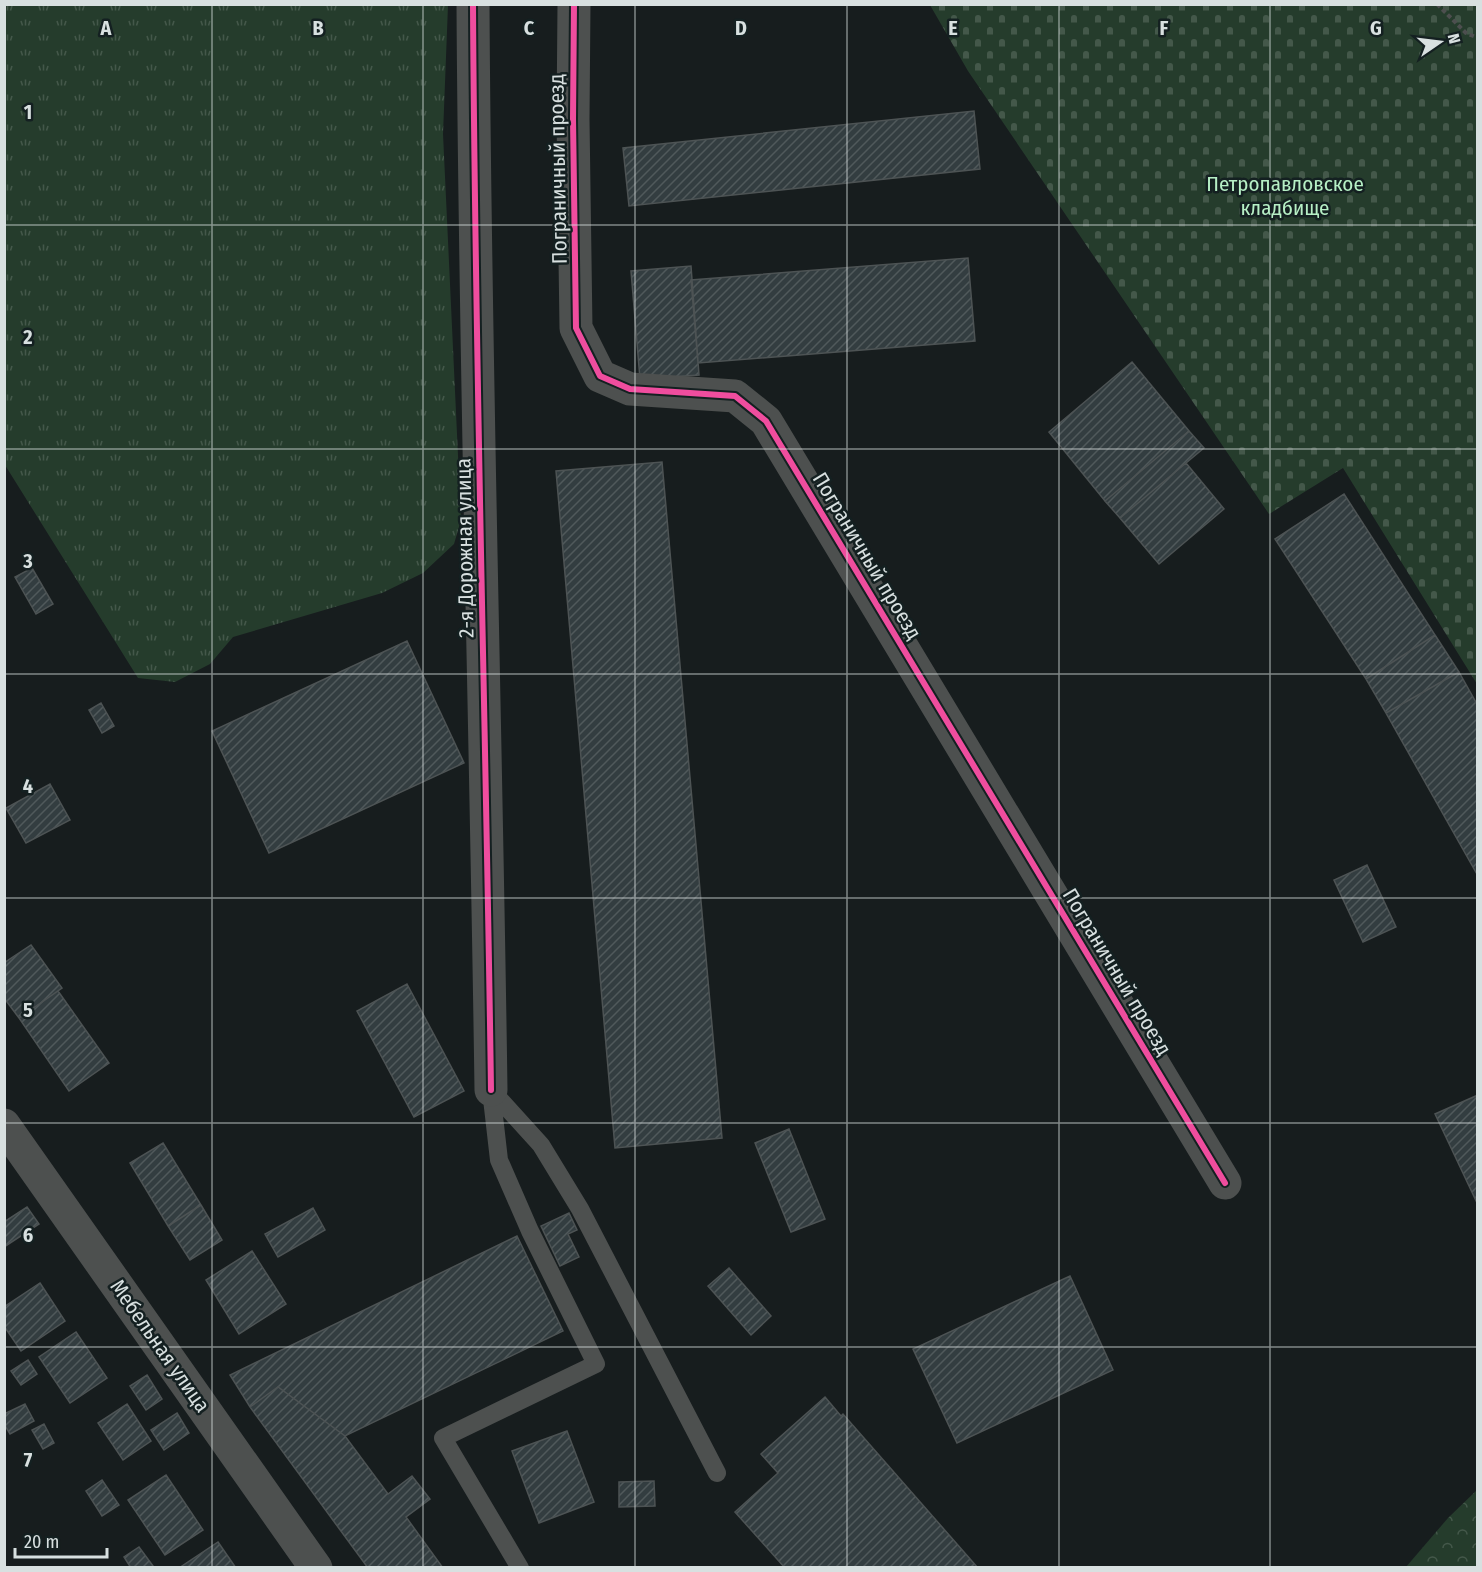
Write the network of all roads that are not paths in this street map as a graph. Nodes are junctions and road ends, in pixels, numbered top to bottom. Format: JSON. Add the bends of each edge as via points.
{"nodes":[{"id":1,"x":473,"y":4,"type":"edge"},
{"id":2,"x":574,"y":4,"type":"edge"},
{"id":3,"x":491,"y":1090,"type":"junction"},
{"id":4,"x":4,"y":1125,"type":"edge"},
{"id":5,"x":1225,"y":1183,"type":"dead end"},
{"id":6,"x":717,"y":1473,"type":"dead end"},
{"id":7,"x":316,"y":1568,"type":"edge"},
{"id":8,"x":520,"y":1568,"type":"edge"}],
"edges":[{"from":1,"to":3,"type":"street","name":"2-я Дорожная улица"},
{"from":2,"to":5,"type":"street","name":"Пограничный проезд","via":[[576,328],[600,376],[630,389],[735,396],[766,421]]},
{"from":3,"to":6,"type":"lane","via":[[541,1146],[580,1209]]},
{"from":3,"to":8,"type":"lane","via":[[499,1160],[596,1364],[443,1438]]},
{"from":4,"to":7,"type":"street","name":"Мебельная улица"}]}
